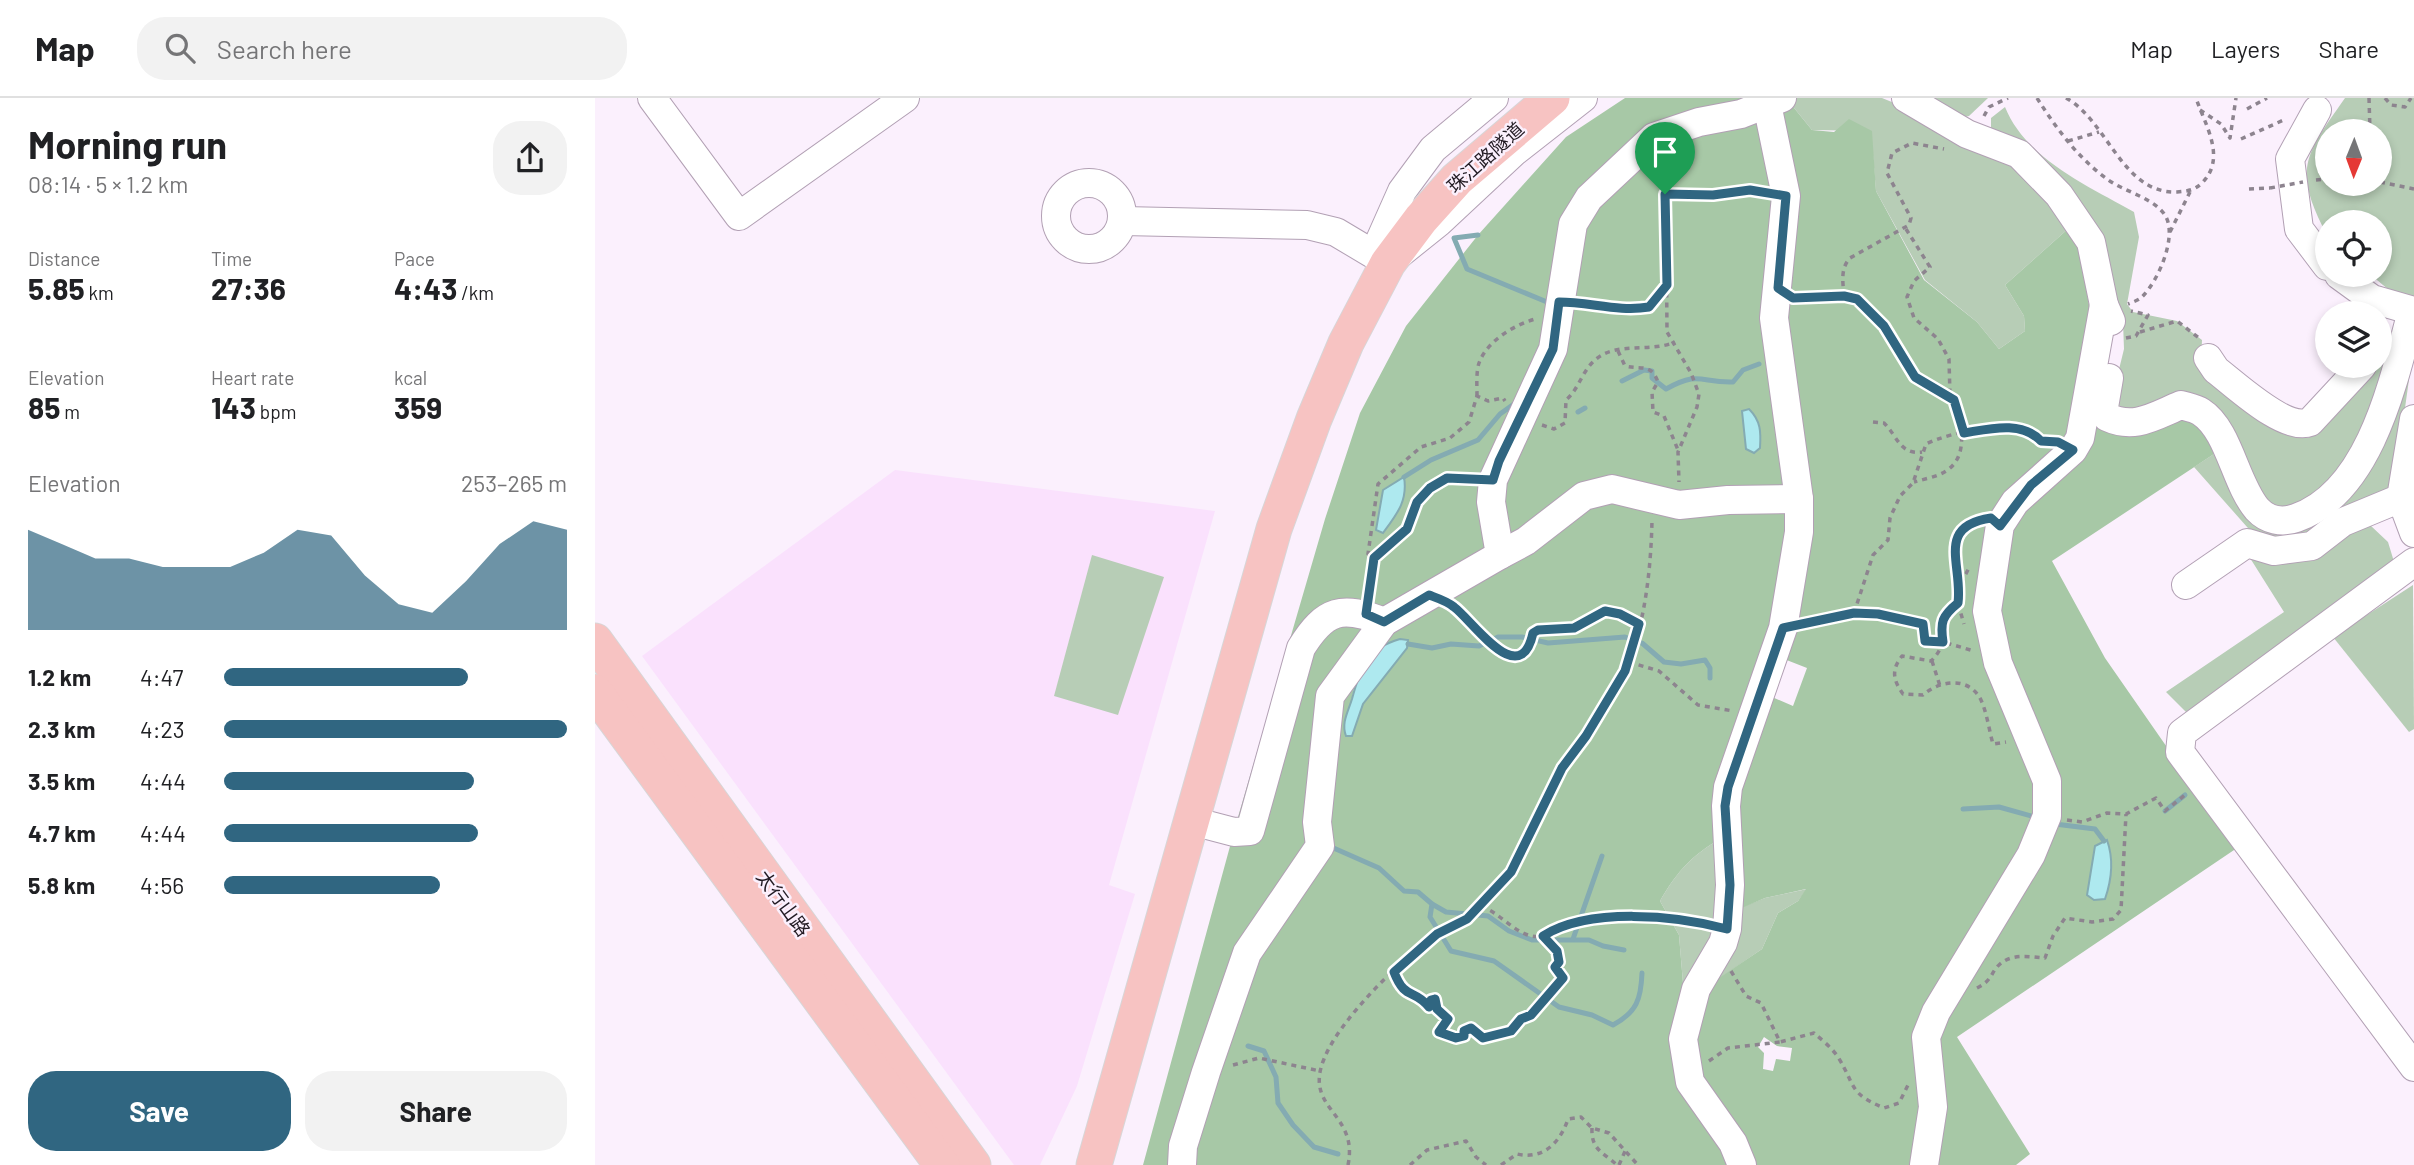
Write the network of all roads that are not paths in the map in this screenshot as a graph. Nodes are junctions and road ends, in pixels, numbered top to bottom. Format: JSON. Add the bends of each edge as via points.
{"nodes":[{"id":1,"x":652,"y":98,"type":"edge"},
{"id":2,"x":905,"y":98,"type":"edge"},
{"id":3,"x":1494,"y":98,"type":"edge"},
{"id":4,"x":1522,"y":98,"type":"edge"},
{"id":5,"x":1552,"y":98,"type":"edge"},
{"id":6,"x":1583,"y":98,"type":"edge"},
{"id":7,"x":1906,"y":98,"type":"edge"},
{"id":8,"x":1775,"y":101,"type":"edge"},
{"id":9,"x":2317,"y":110,"type":"dead end"},
{"id":10,"x":1414,"y":214,"type":"junction"},
{"id":11,"x":1123,"y":221,"type":"dead end"},
{"id":12,"x":2315,"y":250,"type":"edge"},
{"id":13,"x":1381,"y":258,"type":"junction"},
{"id":14,"x":2356,"y":287,"type":"edge"},
{"id":15,"x":2104,"y":305,"type":"junction"},
{"id":16,"x":2413,"y":311,"type":"edge"},
{"id":17,"x":2392,"y":333,"type":"edge"},
{"id":18,"x":2209,"y":358,"type":"dead end"},
{"id":19,"x":2351,"y":378,"type":"edge"},
{"id":20,"x":2414,"y":419,"type":"edge"},
{"id":21,"x":2408,"y":493,"type":"edge"},
{"id":22,"x":1799,"y":499,"type":"junction"},
{"id":23,"x":2414,"y":533,"type":"edge"},
{"id":24,"x":1500,"y":555,"type":"junction"},
{"id":25,"x":2414,"y":562,"type":"edge"},
{"id":26,"x":2186,"y":585,"type":"dead end"},
{"id":27,"x":1375,"y":618,"type":"junction"},
{"id":28,"x":595,"y":641,"type":"edge"},
{"id":29,"x":595,"y":692,"type":"edge"},
{"id":30,"x":1192,"y":821,"type":"junction"},
{"id":31,"x":2414,"y":1067,"type":"edge"},
{"id":32,"x":942,"y":1165,"type":"edge"},
{"id":33,"x":973,"y":1165,"type":"edge"},
{"id":34,"x":1069,"y":1165,"type":"edge"},
{"id":35,"x":1094,"y":1165,"type":"edge"},
{"id":36,"x":1182,"y":1165,"type":"edge"},
{"id":37,"x":1742,"y":1165,"type":"edge"},
{"id":38,"x":1924,"y":1165,"type":"edge"}],
"edges":[{"from":1,"to":2,"type":"street","via":[[739,216]]},
{"from":3,"to":13,"type":"street","via":[[1433,149],[1402,191]]},
{"from":4,"to":10,"type":"main road","name":"珠江路隧道","via":[[1443,166]]},
{"from":5,"to":10,"type":"main road","name":"珠江路隧道"},
{"from":6,"to":13,"type":"street","via":[[1514,152],[1439,222]]},
{"from":7,"to":15,"type":"street","via":[[1969,135],[2019,154],[2059,195],[2091,242]]},
{"from":8,"to":22,"type":"street","via":[[1786,196],[1774,318]]},
{"from":8,"to":24,"type":"street","via":[[1654,137],[1588,198],[1573,225],[1553,349],[1493,480],[1491,502]]},
{"from":9,"to":12,"type":"street","via":[[2290,159],[2299,229]]},
{"from":10,"to":13,"type":"main road"},
{"from":11,"to":13,"type":"street","via":[[1307,225],[1336,232]]},
{"from":13,"to":30,"type":"main road","via":[[1314,419],[1275,529]]},
{"from":13,"to":34,"type":"main road","via":[[1328,337],[1286,426],[1251,522]]},
{"from":14,"to":16,"type":"street","via":[[2372,299]]},
{"from":15,"to":16,"type":"street","via":[[2115,341],[2104,407],[2107,417],[2122,424],[2137,423],[2181,405],[2201,412],[2217,430],[2258,510],[2269,519],[2287,521],[2309,513],[2335,492],[2363,456],[2384,410]]},
{"from":15,"to":38,"type":"street","via":[[2085,424],[2073,450],[2031,485],[2000,526],[1987,611],[1996,653],[2047,781],[2047,816],[2031,855],[1950,988],[1926,1037],[1933,1107]]},
{"from":16,"to":17,"type":"street"},
{"from":18,"to":19,"type":"street","via":[[2216,370],[2286,422],[2302,426]]},
{"from":20,"to":21,"type":"street"},
{"from":21,"to":23,"type":"street"},
{"from":21,"to":26,"type":"street","via":[[2343,522],[2312,546],[2274,551],[2247,543]]},
{"from":22,"to":24,"type":"street","via":[[1666,503],[1612,489],[1584,496]]},
{"from":22,"to":37,"type":"street","via":[[1793,582],[1783,628],[1728,787],[1727,929],[1696,989],[1683,1039],[1690,1082],[1733,1143]]},
{"from":24,"to":27,"type":"street","via":[[1429,595]]},
{"from":25,"to":31,"type":"street","via":[[2182,733],[2180,752]]},
{"from":27,"to":30,"type":"street","via":[[1350,611],[1322,619],[1301,648],[1250,831],[1234,832]]},
{"from":27,"to":36,"type":"street","via":[[1330,696],[1319,840],[1247,953],[1183,1146]]},
{"from":28,"to":33,"type":"main road","name":"太行山路"},
{"from":29,"to":32,"type":"main road","name":"太行山路"},
{"from":30,"to":35,"type":"main road"}]}
